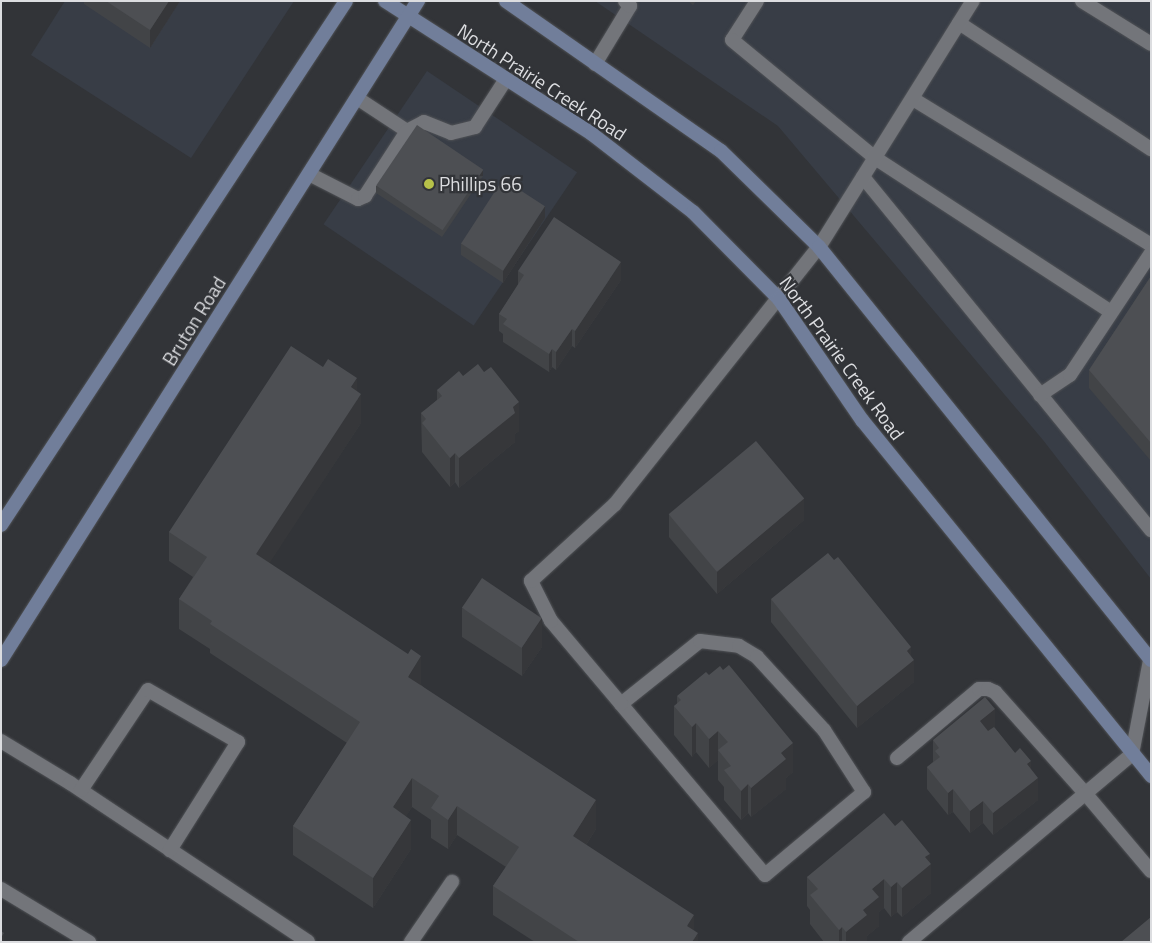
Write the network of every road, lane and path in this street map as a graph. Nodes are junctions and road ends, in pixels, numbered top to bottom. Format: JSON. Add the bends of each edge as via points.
{"nodes":[{"id":1,"x":346,"y":1,"type":"edge"},
{"id":2,"x":385,"y":1,"type":"edge"},
{"id":3,"x":418,"y":1,"type":"edge"},
{"id":4,"x":506,"y":1,"type":"edge"},
{"id":5,"x":625,"y":1,"type":"edge"},
{"id":6,"x":757,"y":1,"type":"edge"},
{"id":7,"x":972,"y":1,"type":"edge"},
{"id":8,"x":1082,"y":1,"type":"edge"},
{"id":9,"x":409,"y":17,"type":"junction"},
{"id":10,"x":959,"y":23,"type":"junction"},
{"id":11,"x":1151,"y":44,"type":"edge"},
{"id":12,"x":595,"y":64,"type":"junction"},
{"id":13,"x":506,"y":79,"type":"junction"},
{"id":14,"x":358,"y":98,"type":"junction"},
{"id":15,"x":913,"y":98,"type":"junction"},
{"id":16,"x":407,"y":131,"type":"junction"},
{"id":17,"x":1151,"y":149,"type":"edge"},
{"id":18,"x":875,"y":158,"type":"junction"},
{"id":19,"x":309,"y":174,"type":"junction"},
{"id":20,"x":863,"y":177,"type":"junction"},
{"id":21,"x":1151,"y":245,"type":"edge"},
{"id":22,"x":820,"y":247,"type":"junction"},
{"id":23,"x":1151,"y":253,"type":"edge"},
{"id":24,"x":779,"y":299,"type":"junction"},
{"id":25,"x":1111,"y":312,"type":"junction"},
{"id":26,"x":1040,"y":395,"type":"junction"},
{"id":27,"x":1,"y":525,"type":"edge"},
{"id":28,"x":1151,"y":530,"type":"edge"},
{"id":29,"x":1150,"y":658,"type":"edge"},
{"id":30,"x":1,"y":660,"type":"edge"},
{"id":31,"x":621,"y":704,"type":"junction"},
{"id":32,"x":1,"y":741,"type":"edge"},
{"id":33,"x":1132,"y":754,"type":"junction"},
{"id":34,"x":897,"y":758,"type":"dead end"},
{"id":35,"x":1151,"y":776,"type":"edge"},
{"id":36,"x":81,"y":790,"type":"junction"},
{"id":37,"x":1085,"y":793,"type":"junction"},
{"id":38,"x":170,"y":850,"type":"junction"},
{"id":39,"x":1151,"y":871,"type":"edge"},
{"id":40,"x":452,"y":882,"type":"dead end"},
{"id":41,"x":1,"y":889,"type":"edge"},
{"id":42,"x":89,"y":942,"type":"edge"},
{"id":43,"x":308,"y":942,"type":"edge"},
{"id":44,"x":411,"y":942,"type":"edge"},
{"id":45,"x":909,"y":942,"type":"edge"}],
"edges":[{"from":1,"to":27,"type":"main road"},
{"from":2,"to":9,"type":"main road","name":"North Prairie Creek Road"},
{"from":3,"to":9,"type":"main road","name":"Bruton Road"},
{"from":4,"to":12,"type":"main road"},
{"from":5,"to":12,"type":"lane","via":[[630,6]]},
{"from":6,"to":18,"type":"lane","via":[[732,40]]},
{"from":7,"to":10,"type":"lane"},
{"from":8,"to":11,"type":"lane"},
{"from":9,"to":13,"type":"main road","name":"North Prairie Creek Road"},
{"from":9,"to":14,"type":"main road","name":"Bruton Road"},
{"from":10,"to":15,"type":"lane"},
{"from":10,"to":17,"type":"lane"},
{"from":12,"to":22,"type":"main road","via":[[721,151]]},
{"from":13,"to":16,"type":"lane","via":[[475,127],[451,133],[424,122]]},
{"from":13,"to":24,"type":"main road","name":"North Prairie Creek Road","via":[[592,134],[693,212]]},
{"from":14,"to":16,"type":"lane"},
{"from":14,"to":19,"type":"main road","name":"Bruton Road"},
{"from":15,"to":18,"type":"lane"},
{"from":15,"to":21,"type":"lane"},
{"from":16,"to":19,"type":"lane","via":[[365,196],[358,199]]},
{"from":18,"to":20,"type":"lane"},
{"from":18,"to":25,"type":"lane"},
{"from":19,"to":30,"type":"main road","name":"Bruton Road"},
{"from":20,"to":22,"type":"lane"},
{"from":20,"to":26,"type":"lane"},
{"from":22,"to":24,"type":"lane"},
{"from":22,"to":29,"type":"main road"},
{"from":23,"to":25,"type":"lane"},
{"from":24,"to":31,"type":"lane","via":[[615,504],[531,581],[551,621]]},
{"from":24,"to":33,"type":"main road","name":"North Prairie Creek Road","via":[[862,420]]},
{"from":25,"to":26,"type":"lane","via":[[1070,374]]},
{"from":26,"to":28,"type":"lane"},
{"from":29,"to":33,"type":"lane"},
{"from":31,"to":31,"type":"lane","via":[[700,641],[739,646],[756,657],[824,730],[864,792],[765,875]]},
{"from":32,"to":36,"type":"lane"},
{"from":33,"to":35,"type":"main road","name":"North Prairie Creek Road"},
{"from":33,"to":37,"type":"lane"},
{"from":34,"to":37,"type":"lane","via":[[979,689],[988,689],[995,692]]},
{"from":36,"to":38,"type":"lane"},
{"from":36,"to":38,"type":"lane","via":[[148,690],[238,742]]},
{"from":37,"to":39,"type":"lane"},
{"from":37,"to":45,"type":"lane"},
{"from":38,"to":43,"type":"lane"},
{"from":40,"to":44,"type":"lane"},
{"from":41,"to":42,"type":"lane"}]}
